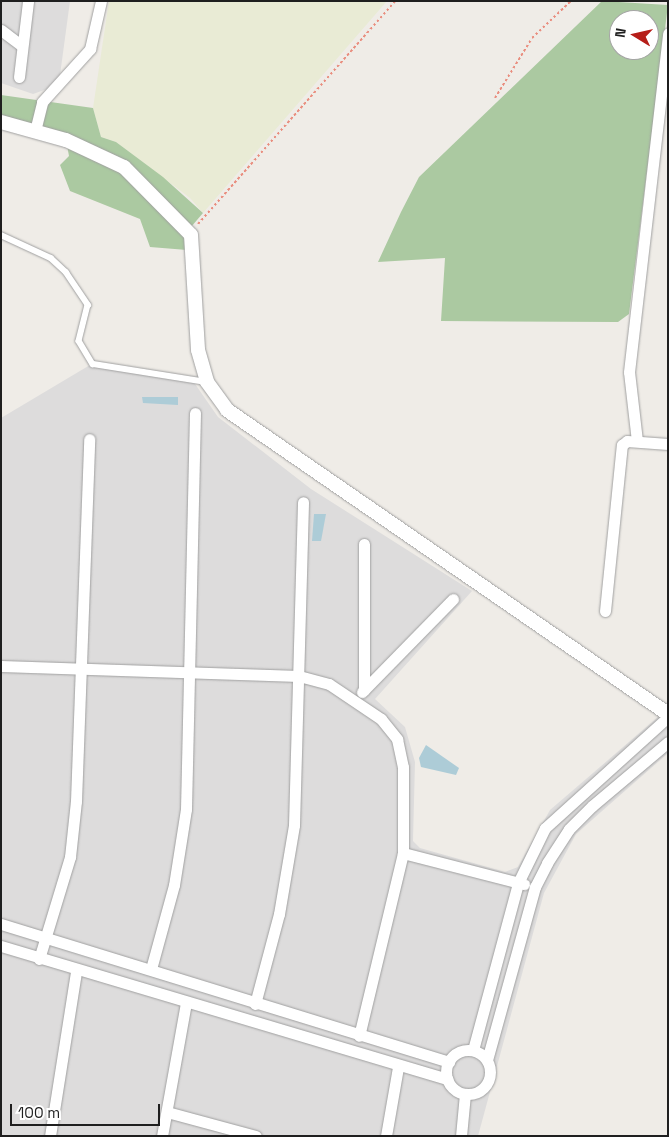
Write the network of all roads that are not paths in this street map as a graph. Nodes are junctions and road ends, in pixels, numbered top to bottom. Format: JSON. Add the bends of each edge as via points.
{"nodes":[{"id":1,"x":28,"y":1,"type":"edge"},
{"id":2,"x":101,"y":1,"type":"edge"},
{"id":3,"x":1,"y":30,"type":"edge"},
{"id":4,"x":668,"y":34,"type":"edge"},
{"id":5,"x":21,"y":44,"type":"junction"},
{"id":6,"x":19,"y":77,"type":"dead end"},
{"id":7,"x":1,"y":122,"type":"edge"},
{"id":8,"x":35,"y":131,"type":"junction"},
{"id":9,"x":1,"y":235,"type":"edge"},
{"id":10,"x":207,"y":382,"type":"junction"},
{"id":11,"x":195,"y":413,"type":"dead end"},
{"id":12,"x":89,"y":439,"type":"dead end"},
{"id":13,"x":637,"y":441,"type":"junction"},
{"id":14,"x":668,"y":444,"type":"edge"},
{"id":15,"x":303,"y":502,"type":"dead end"},
{"id":16,"x":364,"y":544,"type":"dead end"},
{"id":17,"x":453,"y":599,"type":"dead end"},
{"id":18,"x":605,"y":611,"type":"dead end"},
{"id":19,"x":1,"y":666,"type":"edge"},
{"id":20,"x":82,"y":669,"type":"junction"},
{"id":21,"x":192,"y":675,"type":"junction"},
{"id":22,"x":299,"y":676,"type":"junction"},
{"id":23,"x":364,"y":690,"type":"junction"},
{"id":24,"x":355,"y":699,"type":"junction"},
{"id":25,"x":668,"y":716,"type":"edge"},
{"id":26,"x":668,"y":742,"type":"edge"},
{"id":27,"x":620,"y":757,"type":"junction"},
{"id":28,"x":631,"y":772,"type":"junction"},
{"id":29,"x":601,"y":773,"type":"junction"},
{"id":30,"x":613,"y":788,"type":"junction"},
{"id":31,"x":402,"y":852,"type":"junction"},
{"id":32,"x":518,"y":883,"type":"junction"},
{"id":33,"x":536,"y":888,"type":"junction"},
{"id":34,"x":1,"y":924,"type":"edge"},
{"id":35,"x":46,"y":937,"type":"junction"},
{"id":36,"x":1,"y":946,"type":"edge"},
{"id":37,"x":39,"y":959,"type":"junction"},
{"id":38,"x":151,"y":969,"type":"junction"},
{"id":39,"x":76,"y":972,"type":"junction"},
{"id":40,"x":228,"y":996,"type":"junction"},
{"id":41,"x":186,"y":1003,"type":"junction"},
{"id":42,"x":255,"y":1004,"type":"junction"},
{"id":43,"x":224,"y":1014,"type":"junction"},
{"id":44,"x":359,"y":1036,"type":"junction"},
{"id":45,"x":474,"y":1050,"type":"junction"},
{"id":46,"x":487,"y":1060,"type":"junction"},
{"id":47,"x":449,"y":1062,"type":"junction"},
{"id":48,"x":398,"y":1067,"type":"junction"},
{"id":49,"x":448,"y":1079,"type":"junction"},
{"id":50,"x":465,"y":1094,"type":"junction"},
{"id":51,"x":167,"y":1112,"type":"junction"},
{"id":52,"x":50,"y":1136,"type":"edge"},
{"id":53,"x":162,"y":1136,"type":"edge"},
{"id":54,"x":256,"y":1136,"type":"edge"},
{"id":55,"x":386,"y":1136,"type":"edge"},
{"id":56,"x":461,"y":1136,"type":"edge"}],
"edges":[{"from":1,"to":5,"type":"street"},
{"from":2,"to":8,"type":"street","via":[[90,50],[42,102]]},
{"from":3,"to":5,"type":"street"},
{"from":4,"to":13,"type":"street","via":[[629,372]]},
{"from":5,"to":6,"type":"street"},
{"from":7,"to":8,"type":"street"},
{"from":8,"to":10,"type":"street","via":[[124,167],[191,235],[198,350]]},
{"from":9,"to":10,"type":"lane","via":[[51,258],[66,272],[88,304],[79,341],[93,364]]},
{"from":10,"to":25,"type":"street","via":[[227,410]]},
{"from":11,"to":21,"type":"street"},
{"from":12,"to":20,"type":"street"},
{"from":13,"to":14,"type":"street"},
{"from":13,"to":18,"type":"street","via":[[622,445]]},
{"from":15,"to":22,"type":"street"},
{"from":16,"to":23,"type":"street"},
{"from":17,"to":23,"type":"street"},
{"from":19,"to":20,"type":"street"},
{"from":20,"to":21,"type":"street"},
{"from":20,"to":35,"type":"street","via":[[70,857]]},
{"from":21,"to":22,"type":"street"},
{"from":21,"to":38,"type":"street","via":[[186,809],[174,885]]},
{"from":22,"to":24,"type":"street"},
{"from":22,"to":42,"type":"street","via":[[294,825],[279,914]]},
{"from":23,"to":24,"type":"street"},
{"from":24,"to":31,"type":"street","via":[[398,739],[403,768]]},
{"from":25,"to":27,"type":"street"},
{"from":26,"to":28,"type":"street"},
{"from":27,"to":28,"type":"street"},
{"from":27,"to":29,"type":"street"},
{"from":28,"to":30,"type":"street"},
{"from":29,"to":30,"type":"street"},
{"from":29,"to":32,"type":"street","via":[[545,828]]},
{"from":30,"to":33,"type":"street","via":[[569,829]]},
{"from":31,"to":32,"type":"street"},
{"from":31,"to":44,"type":"street"},
{"from":32,"to":33,"type":"street"},
{"from":32,"to":45,"type":"street"},
{"from":33,"to":46,"type":"street"},
{"from":34,"to":35,"type":"street"},
{"from":35,"to":37,"type":"street"},
{"from":35,"to":38,"type":"street"},
{"from":36,"to":37,"type":"street"},
{"from":37,"to":39,"type":"street"},
{"from":38,"to":40,"type":"street"},
{"from":39,"to":41,"type":"street"},
{"from":39,"to":52,"type":"street"},
{"from":40,"to":42,"type":"street"},
{"from":40,"to":43,"type":"street"},
{"from":41,"to":43,"type":"street"},
{"from":41,"to":51,"type":"street"},
{"from":42,"to":44,"type":"street"},
{"from":43,"to":48,"type":"street"},
{"from":44,"to":47,"type":"street"},
{"from":45,"to":46,"type":"street"},
{"from":45,"to":47,"type":"street","via":[[459,1052]]},
{"from":46,"to":50,"type":"street","via":[[488,1082],[476,1093]]},
{"from":47,"to":49,"type":"street"},
{"from":48,"to":49,"type":"street"},
{"from":48,"to":55,"type":"street"},
{"from":49,"to":50,"type":"street"},
{"from":50,"to":56,"type":"street"},
{"from":51,"to":53,"type":"street"},
{"from":51,"to":54,"type":"street"}]}
